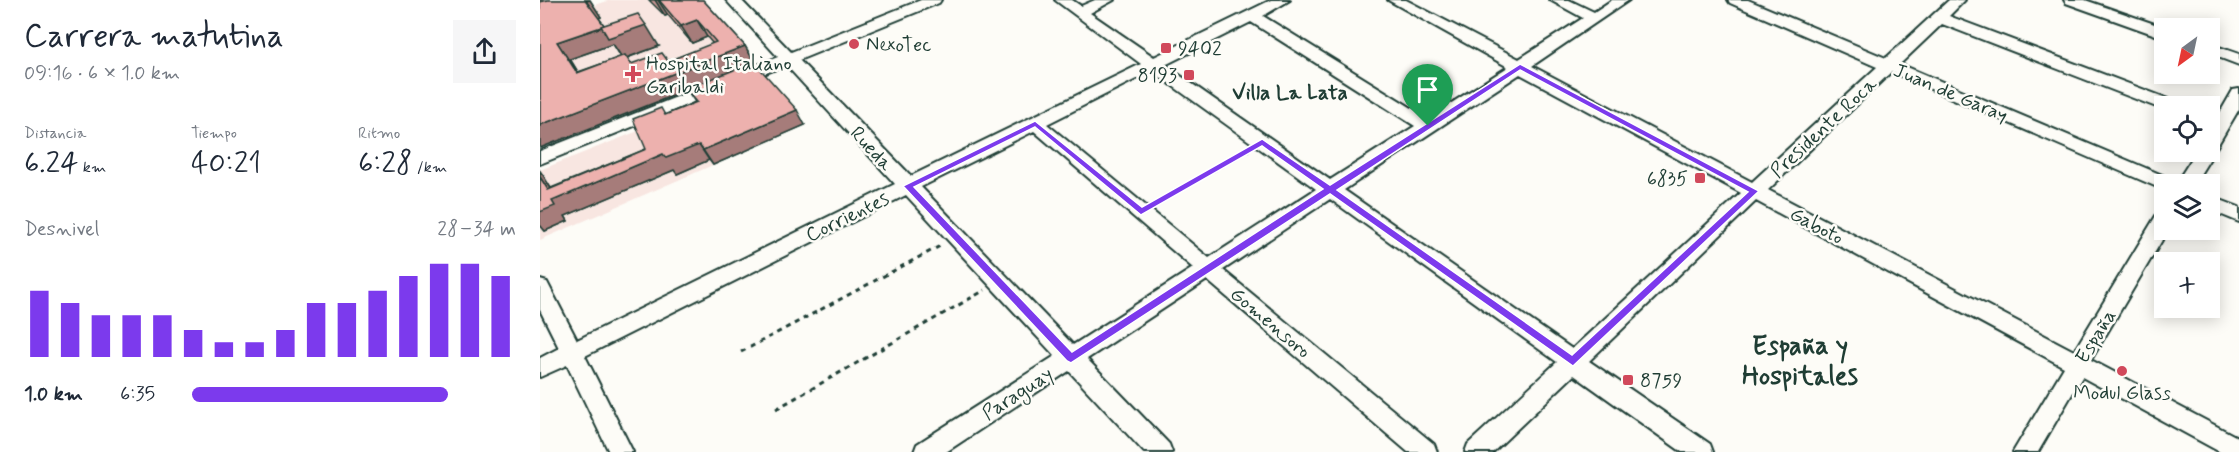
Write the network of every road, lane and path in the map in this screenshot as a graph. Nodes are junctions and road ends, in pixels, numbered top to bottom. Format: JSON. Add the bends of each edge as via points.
{"nodes":[{"id":1,"x":733,"y":0,"type":"edge"},
{"id":2,"x":934,"y":0,"type":"edge"},
{"id":3,"x":1062,"y":0,"type":"edge"},
{"id":4,"x":1107,"y":0,"type":"edge"},
{"id":5,"x":1283,"y":0,"type":"edge"},
{"id":6,"x":1395,"y":0,"type":"edge"},
{"id":7,"x":1557,"y":0,"type":"edge"},
{"id":8,"x":1622,"y":0,"type":"edge"},
{"id":9,"x":1735,"y":0,"type":"edge"},
{"id":10,"x":1958,"y":0,"type":"edge"},
{"id":11,"x":2071,"y":0,"type":"edge"},
{"id":12,"x":904,"y":5,"type":"edge"},
{"id":13,"x":1080,"y":12,"type":"junction"},
{"id":14,"x":1252,"y":16,"type":"junction"},
{"id":15,"x":1595,"y":18,"type":"junction"},
{"id":16,"x":1940,"y":18,"type":"junction"},
{"id":17,"x":2154,"y":29,"type":"edge"},
{"id":18,"x":2220,"y":53,"type":"edge"},
{"id":19,"x":788,"y":59,"type":"junction"},
{"id":20,"x":2239,"y":60,"type":"edge"},
{"id":21,"x":1153,"y":64,"type":"junction"},
{"id":22,"x":1520,"y":66,"type":"junction"},
{"id":23,"x":1888,"y":66,"type":"junction"},
{"id":24,"x":2239,"y":94,"type":"edge"},
{"id":25,"x":2154,"y":100,"type":"edge"},
{"id":26,"x":2220,"y":117,"type":"edge"},
{"id":27,"x":1035,"y":123,"type":"junction"},
{"id":28,"x":1428,"y":126,"type":"junction"},
{"id":29,"x":1262,"y":142,"type":"junction"},
{"id":30,"x":540,"y":158,"type":"edge"},
{"id":31,"x":2154,"y":179,"type":"edge"},
{"id":32,"x":908,"y":186,"type":"junction"},
{"id":33,"x":1330,"y":190,"type":"junction"},
{"id":34,"x":1754,"y":191,"type":"junction"},
{"id":35,"x":2220,"y":206,"type":"edge"},
{"id":36,"x":1141,"y":212,"type":"junction"},
{"id":37,"x":2239,"y":215,"type":"edge"},
{"id":38,"x":2154,"y":236,"type":"edge"},
{"id":39,"x":957,"y":238,"type":"junction"},
{"id":40,"x":1208,"y":269,"type":"junction"},
{"id":41,"x":999,"y":282,"type":"junction"},
{"id":42,"x":540,"y":288,"type":"edge"},
{"id":43,"x":572,"y":352,"type":"junction"},
{"id":44,"x":741,"y":352,"type":"dead end"},
{"id":45,"x":1071,"y":358,"type":"junction"},
{"id":46,"x":1573,"y":361,"type":"junction"},
{"id":47,"x":2078,"y":364,"type":"junction"},
{"id":48,"x":540,"y":368,"type":"edge"},
{"id":49,"x":776,"y":409,"type":"dead end"},
{"id":50,"x":2239,"y":450,"type":"edge"},
{"id":51,"x":621,"y":452,"type":"edge"},
{"id":52,"x":926,"y":452,"type":"edge"},
{"id":53,"x":1160,"y":452,"type":"edge"},
{"id":54,"x":1425,"y":452,"type":"edge"},
{"id":55,"x":1478,"y":452,"type":"edge"},
{"id":56,"x":1701,"y":452,"type":"edge"},
{"id":57,"x":2025,"y":452,"type":"edge"}],
"edges":[{"from":1,"to":19,"type":"street","name":"Rueda"},
{"from":2,"to":12,"type":"street"},
{"from":3,"to":13,"type":"street"},
{"from":4,"to":13,"type":"street"},
{"from":5,"to":14,"type":"street","name":"Corrientes"},
{"from":6,"to":22,"type":"street","name":"Gaboto"},
{"from":7,"to":15,"type":"street"},
{"from":8,"to":15,"type":"street","name":"Paraguay"},
{"from":9,"to":23,"type":"street","name":"Juan de Garay"},
{"from":10,"to":16,"type":"street","name":"Presidente Roca"},
{"from":11,"to":17,"type":"street"},
{"from":12,"to":19,"type":"street"},
{"from":13,"to":21,"type":"street"},
{"from":14,"to":21,"type":"street","name":"Corrientes"},
{"from":14,"to":28,"type":"street"},
{"from":15,"to":22,"type":"street","name":"Paraguay"},
{"from":16,"to":23,"type":"street","name":"Presidente Roca"},
{"from":16,"to":25,"type":"street"},
{"from":18,"to":20,"type":"street"},
{"from":19,"to":30,"type":"street"},
{"from":19,"to":32,"type":"street","name":"Rueda"},
{"from":21,"to":27,"type":"street","name":"Corrientes"},
{"from":21,"to":29,"type":"street"},
{"from":22,"to":28,"type":"street","name":"Paraguay"},
{"from":22,"to":34,"type":"street","name":"Gaboto"},
{"from":23,"to":31,"type":"street","name":"Juan de Garay"},
{"from":23,"to":34,"type":"street","name":"Presidente Roca"},
{"from":24,"to":26,"type":"street"},
{"from":27,"to":32,"type":"street","name":"Corrientes"},
{"from":27,"to":36,"type":"street","name":"Gomensoro"},
{"from":28,"to":33,"type":"street","name":"Paraguay"},
{"from":29,"to":33,"type":"street"},
{"from":29,"to":36,"type":"path"},
{"from":32,"to":39,"type":"street","name":"Rueda"},
{"from":32,"to":43,"type":"street","name":"Corrientes"},
{"from":33,"to":40,"type":"street","name":"Paraguay"},
{"from":33,"to":46,"type":"street"},
{"from":34,"to":46,"type":"street","name":"Presidente Roca"},
{"from":34,"to":47,"type":"street","name":"Gaboto"},
{"from":35,"to":37,"type":"street"},
{"from":36,"to":40,"type":"street","name":"Gomensoro"},
{"from":38,"to":47,"type":"street","name":"España"},
{"from":39,"to":41,"type":"street","name":"Rueda"},
{"from":39,"to":44,"type":"path"},
{"from":40,"to":45,"type":"street","name":"Paraguay"},
{"from":40,"to":54,"type":"street","name":"Gomensoro"},
{"from":41,"to":45,"type":"street","name":"Rueda"},
{"from":41,"to":49,"type":"path"},
{"from":42,"to":43,"type":"street"},
{"from":43,"to":48,"type":"street","name":"Corrientes"},
{"from":43,"to":51,"type":"street"},
{"from":45,"to":52,"type":"street","name":"Paraguay"},
{"from":45,"to":53,"type":"street","name":"Rueda"},
{"from":46,"to":55,"type":"street","name":"Presidente Roca"},
{"from":46,"to":56,"type":"street"},
{"from":47,"to":50,"type":"street","name":"Gaboto"},
{"from":47,"to":57,"type":"street","name":"España"}]}
